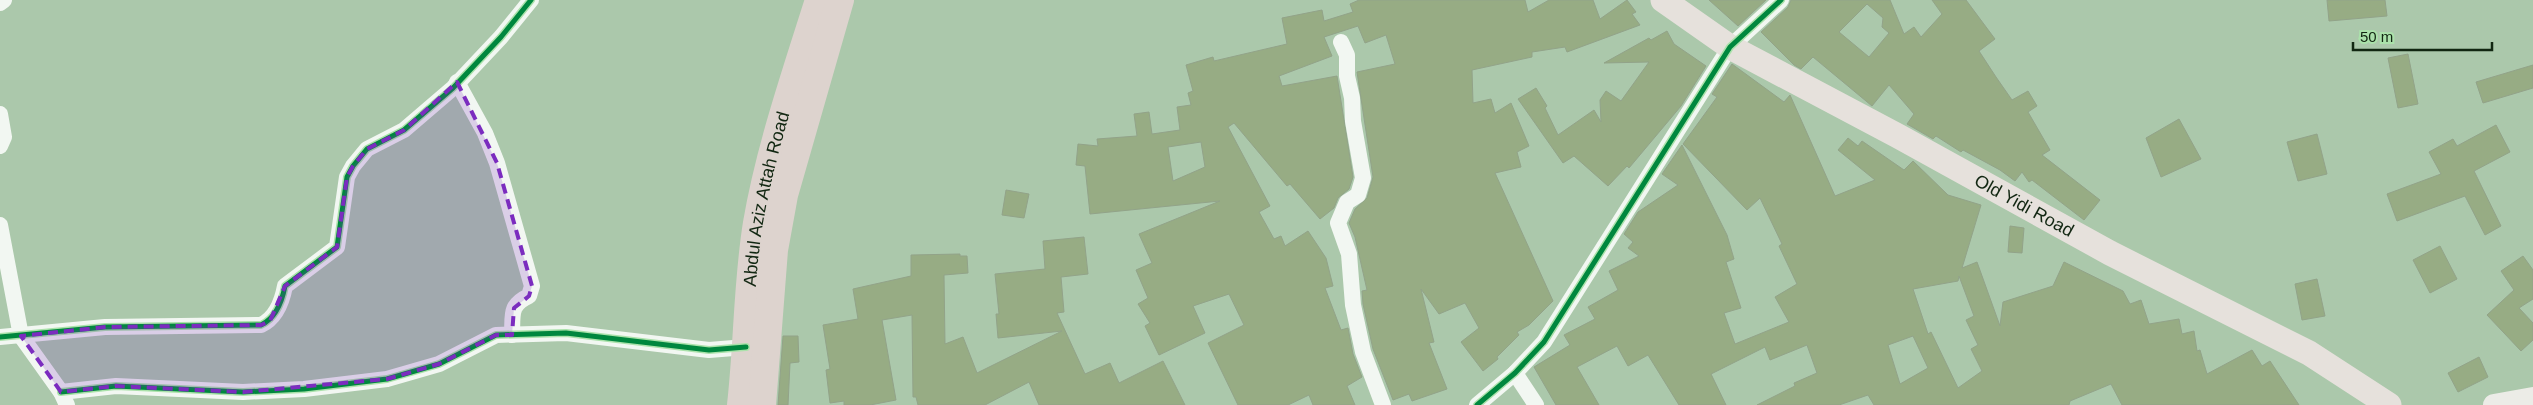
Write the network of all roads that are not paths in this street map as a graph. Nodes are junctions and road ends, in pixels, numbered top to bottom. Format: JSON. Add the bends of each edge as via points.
{"nodes":[{"id":1,"x":4,"y":0,"type":"edge"},
{"id":2,"x":531,"y":0,"type":"edge"},
{"id":3,"x":819,"y":0,"type":"edge"},
{"id":4,"x":840,"y":0,"type":"edge"},
{"id":5,"x":1663,"y":0,"type":"edge"},
{"id":6,"x":1781,"y":0,"type":"edge"},
{"id":7,"x":0,"y":3,"type":"edge"},
{"id":8,"x":1341,"y":42,"type":"dead end"},
{"id":9,"x":1730,"y":47,"type":"junction"},
{"id":10,"x":457,"y":82,"type":"junction"},
{"id":11,"x":0,"y":114,"type":"edge"},
{"id":12,"x":0,"y":146,"type":"edge"},
{"id":13,"x":0,"y":225,"type":"edge"},
{"id":14,"x":757,"y":319,"type":"junction"},
{"id":15,"x":512,"y":335,"type":"junction"},
{"id":16,"x":21,"y":336,"type":"junction"},
{"id":17,"x":0,"y":338,"type":"edge"},
{"id":18,"x":746,"y":348,"type":"junction"},
{"id":19,"x":1515,"y":373,"type":"junction"},
{"id":20,"x":2533,"y":398,"type":"edge"},
{"id":21,"x":64,"y":399,"type":"edge"},
{"id":22,"x":1493,"y":399,"type":"edge"},
{"id":23,"x":741,"y":405,"type":"edge"},
{"id":24,"x":762,"y":405,"type":"edge"},
{"id":25,"x":1383,"y":405,"type":"edge"},
{"id":26,"x":1477,"y":405,"type":"edge"},
{"id":27,"x":1536,"y":405,"type":"edge"},
{"id":28,"x":2389,"y":405,"type":"edge"},
{"id":29,"x":2494,"y":405,"type":"edge"}],
"edges":[{"from":1,"to":7,"type":"street"},
{"from":2,"to":10,"type":"street","via":[[501,37]]},
{"from":3,"to":14,"type":"highway","name":"Abdul Aziz Attah Road","via":[[769,168],[757,221],[750,271]]},
{"from":4,"to":14,"type":"highway","name":"Abdul Aziz Attah Road","via":[[784,195]]},
{"from":5,"to":9,"type":"main road","name":"Old Yidi Road"},
{"from":6,"to":9,"type":"street"},
{"from":8,"to":25,"type":"street","via":[[1347,54],[1347,76],[1363,178],[1358,195],[1347,202],[1338,223],[1349,254],[1353,305],[1363,352]]},
{"from":9,"to":19,"type":"street","via":[[1544,342]]},
{"from":9,"to":28,"type":"main road","name":"Old Yidi Road","via":[[2110,253],[2309,353]]},
{"from":10,"to":15,"type":"street","via":[[497,163],[532,286],[529,296],[517,302],[514,308]]},
{"from":10,"to":16,"type":"street","via":[[404,130],[367,149],[353,166],[347,177],[337,247],[285,286],[283,298],[270,321],[261,325],[106,327]]},
{"from":11,"to":12,"type":"street","via":[[4,137]]},
{"from":13,"to":16,"type":"street"},
{"from":14,"to":18,"type":"highway","name":"Abdul Aziz Attah Road"},
{"from":14,"to":24,"type":"highway","name":"Abdul Aziz Attah Road"},
{"from":15,"to":18,"type":"street","via":[[566,333],[709,350]]},
{"from":15,"to":21,"type":"street","via":[[496,335],[439,364],[387,379],[243,392],[116,386]]},
{"from":16,"to":17,"type":"street"},
{"from":16,"to":21,"type":"street"},
{"from":18,"to":23,"type":"highway","name":"Abdul Aziz Attah Road"},
{"from":19,"to":22,"type":"street"},
{"from":19,"to":27,"type":"street"},
{"from":20,"to":29,"type":"street"},
{"from":22,"to":26,"type":"street"}]}
